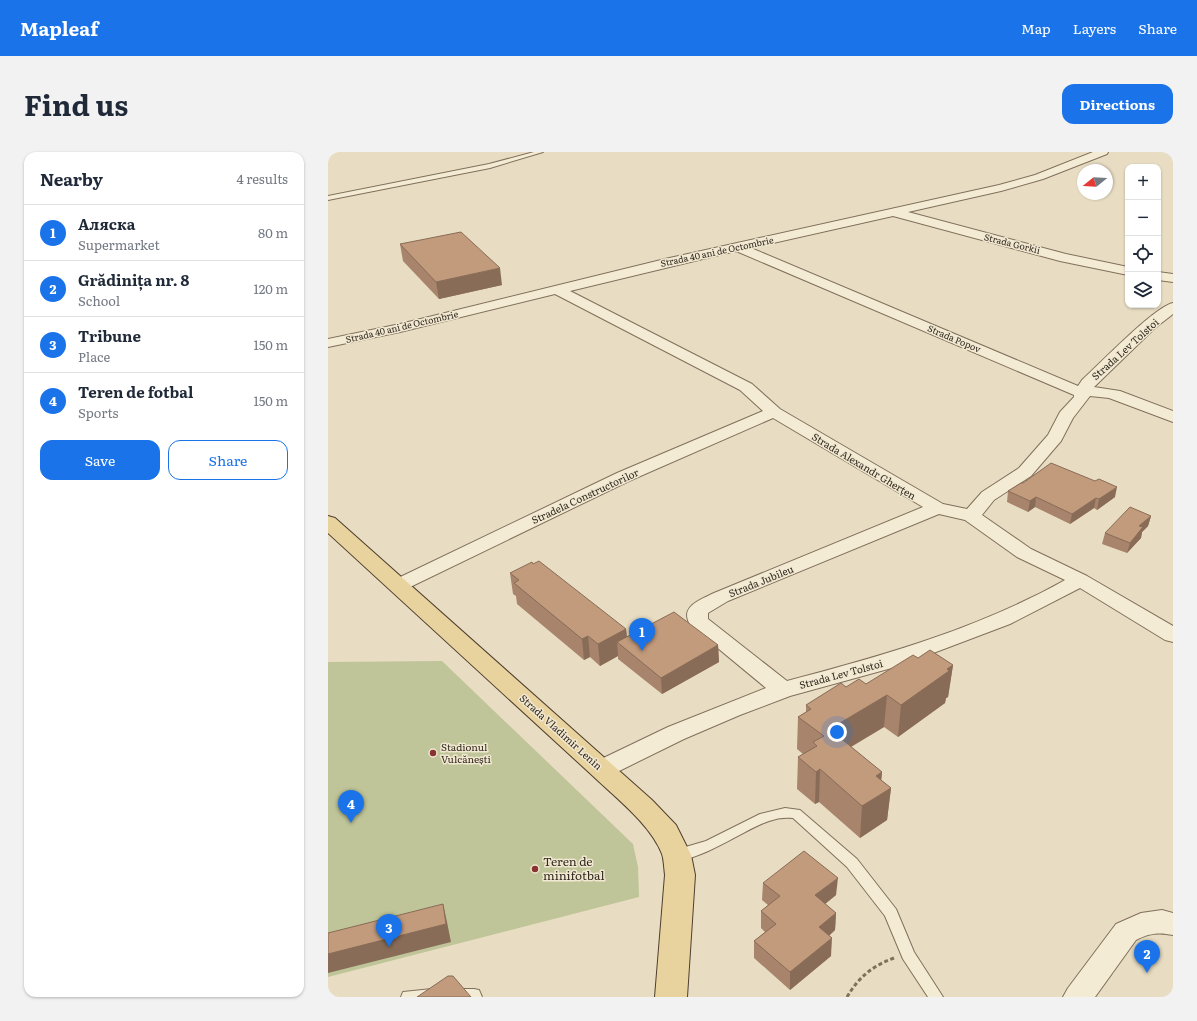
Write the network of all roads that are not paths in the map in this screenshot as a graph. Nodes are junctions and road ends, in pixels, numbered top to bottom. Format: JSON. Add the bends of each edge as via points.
{"nodes":[{"id":1,"x":540,"y":152,"type":"edge"},
{"id":2,"x":1103,"y":152,"type":"edge"},
{"id":3,"x":328,"y":198,"type":"edge"},
{"id":4,"x":896,"y":213,"type":"junction"},
{"id":5,"x":738,"y":247,"type":"junction"},
{"id":6,"x":1125,"y":270,"type":"edge"},
{"id":7,"x":1161,"y":276,"type":"edge"},
{"id":8,"x":1173,"y":278,"type":"edge"},
{"id":9,"x":558,"y":290,"type":"junction"},
{"id":10,"x":1173,"y":307,"type":"edge"},
{"id":11,"x":328,"y":343,"type":"edge"},
{"id":12,"x":1082,"y":392,"type":"junction"},
{"id":13,"x":774,"y":412,"type":"junction"},
{"id":14,"x":1173,"y":417,"type":"edge"},
{"id":15,"x":937,"y":508,"type":"junction"},
{"id":16,"x":971,"y":516,"type":"junction"},
{"id":17,"x":328,"y":522,"type":"edge"},
{"id":18,"x":1080,"y":580,"type":"junction"},
{"id":19,"x":399,"y":585,"type":"junction"},
{"id":20,"x":1173,"y":635,"type":"edge"},
{"id":21,"x":783,"y":690,"type":"junction"},
{"id":22,"x":602,"y":769,"type":"junction"},
{"id":23,"x":677,"y":855,"type":"junction"},
{"id":24,"x":1173,"y":924,"type":"edge"},
{"id":25,"x":408,"y":997,"type":"edge"},
{"id":26,"x":475,"y":997,"type":"edge"},
{"id":27,"x":671,"y":997,"type":"edge"},
{"id":28,"x":936,"y":997,"type":"edge"},
{"id":29,"x":1078,"y":997,"type":"edge"}],
"edges":[{"from":1,"to":3,"type":"lane","via":[[490,166]]},
{"from":2,"to":4,"type":"street","name":"Strada 40 ani de Octombrie","via":[[1039,177]]},
{"from":4,"to":5,"type":"street","name":"Strada 40 ani de Octombrie"},
{"from":4,"to":6,"type":"street","name":"Strada Gorkii","via":[[1051,254]]},
{"from":5,"to":9,"type":"street","name":"Strada 40 ani de Octombrie"},
{"from":5,"to":12,"type":"street","name":"Strada Popov"},
{"from":7,"to":8,"type":"street"},
{"from":9,"to":11,"type":"street","name":"Strada 40 ani de Octombrie"},
{"from":9,"to":13,"type":"street","name":"Strada Alexandr Gherțen","via":[[746,387]]},
{"from":10,"to":12,"type":"street","name":"Strada Lev Tolstoi","via":[[1107,365]]},
{"from":12,"to":14,"type":"street","name":"Strada Popov","via":[[1100,391],[1114,394]]},
{"from":12,"to":16,"type":"street","name":"Strada Lev Tolstoi","via":[[1082,398],[1066,416],[1055,437],[1025,472],[988,496]]},
{"from":13,"to":15,"type":"street","name":"Strada Alexandr Gherțen"},
{"from":13,"to":19,"type":"street","name":"Stradela Constructorilor","via":[[623,477]]},
{"from":15,"to":16,"type":"street","name":"Strada Alexandr Gherțen"},
{"from":15,"to":21,"type":"street","name":"Strada Jubileu","via":[[721,597],[697,610],[698,621]]},
{"from":16,"to":18,"type":"street","name":"Strada Alexandr Gherțen","via":[[1024,552]]},
{"from":17,"to":19,"type":"main road","name":"Strada Vladimir Lenin"},
{"from":18,"to":20,"type":"street","name":"Strada Alexandr Gherțen"},
{"from":18,"to":21,"type":"street","name":"Strada Lev Tolstoi","via":[[1003,619],[891,661]]},
{"from":19,"to":22,"type":"main road","name":"Strada Vladimir Lenin"},
{"from":21,"to":22,"type":"street","name":"Strada Lev Tolstoi","via":[[676,733]]},
{"from":22,"to":23,"type":"main road","name":"Strada Vladimir Lenin","via":[[666,833]]},
{"from":23,"to":27,"type":"main road","name":"Strada Vladimir Lenin","via":[[680,875]]},
{"from":23,"to":28,"type":"lane","via":[[714,843],[770,815],[784,811],[796,813],[852,863],[891,913],[908,955]]},
{"from":24,"to":29,"type":"street","via":[[1141,924],[1126,932]]},
{"from":25,"to":26,"type":"lane"}]}
